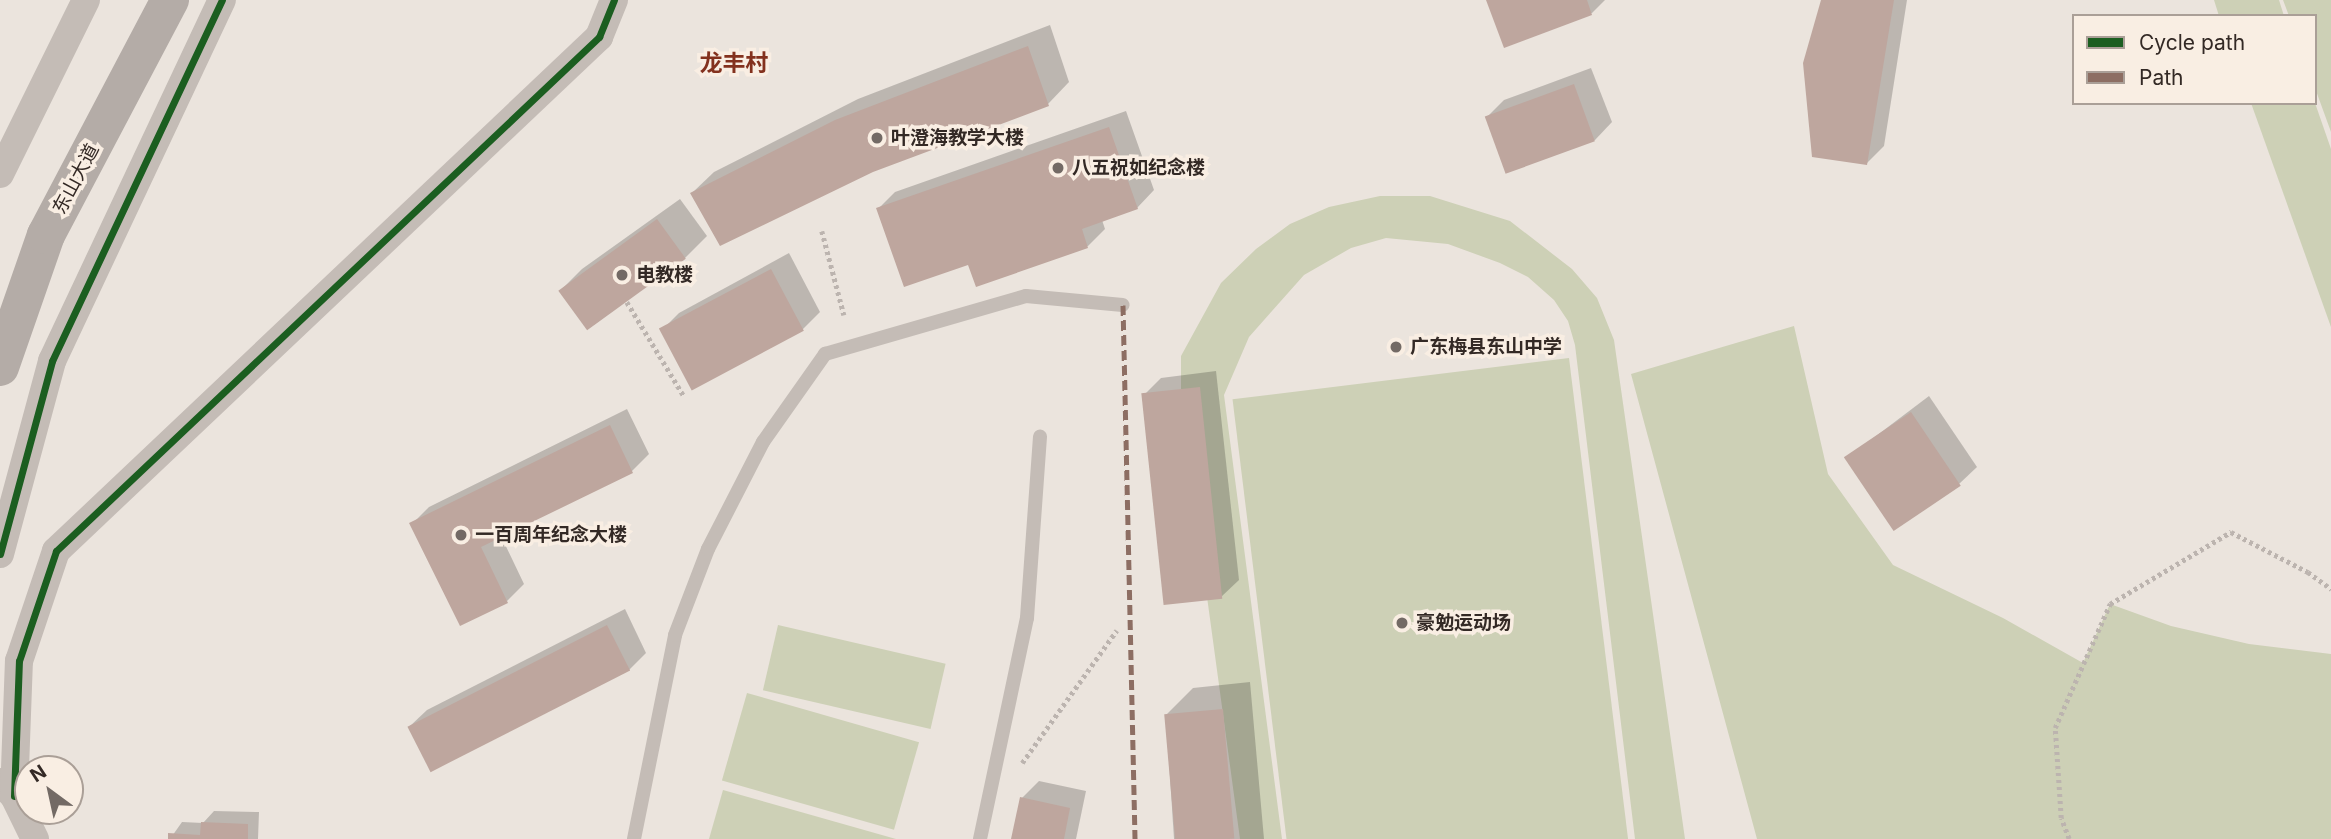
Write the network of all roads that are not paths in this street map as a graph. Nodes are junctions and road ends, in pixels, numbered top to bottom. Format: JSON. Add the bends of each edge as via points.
{"nodes":[{"id":1,"x":86,"y":0,"type":"edge"},
{"id":2,"x":170,"y":0,"type":"edge"},
{"id":3,"x":222,"y":0,"type":"edge"},
{"id":4,"x":614,"y":0,"type":"edge"},
{"id":5,"x":0,"y":174,"type":"edge"},
{"id":6,"x":1124,"y":305,"type":"dead end"},
{"id":7,"x":0,"y":367,"type":"edge"},
{"id":8,"x":1040,"y":436,"type":"dead end"},
{"id":9,"x":0,"y":554,"type":"edge"},
{"id":10,"x":7,"y":789,"type":"edge"},
{"id":11,"x":35,"y":839,"type":"edge"},
{"id":12,"x":634,"y":839,"type":"edge"},
{"id":13,"x":980,"y":839,"type":"edge"}],
"edges":[{"from":1,"to":5,"type":"street"},
{"from":2,"to":7,"type":"main road","name":"东山大道","via":[[46,235]]},
{"from":3,"to":9,"type":"street","via":[[52,361]]},
{"from":4,"to":10,"type":"street","via":[[599,37],[56,551],[19,661]]},
{"from":6,"to":12,"type":"lane","via":[[1026,296],[825,354],[763,442],[703,561],[675,635]]},
{"from":8,"to":13,"type":"lane","via":[[1027,618]]},
{"from":10,"to":11,"type":"street"}]}
